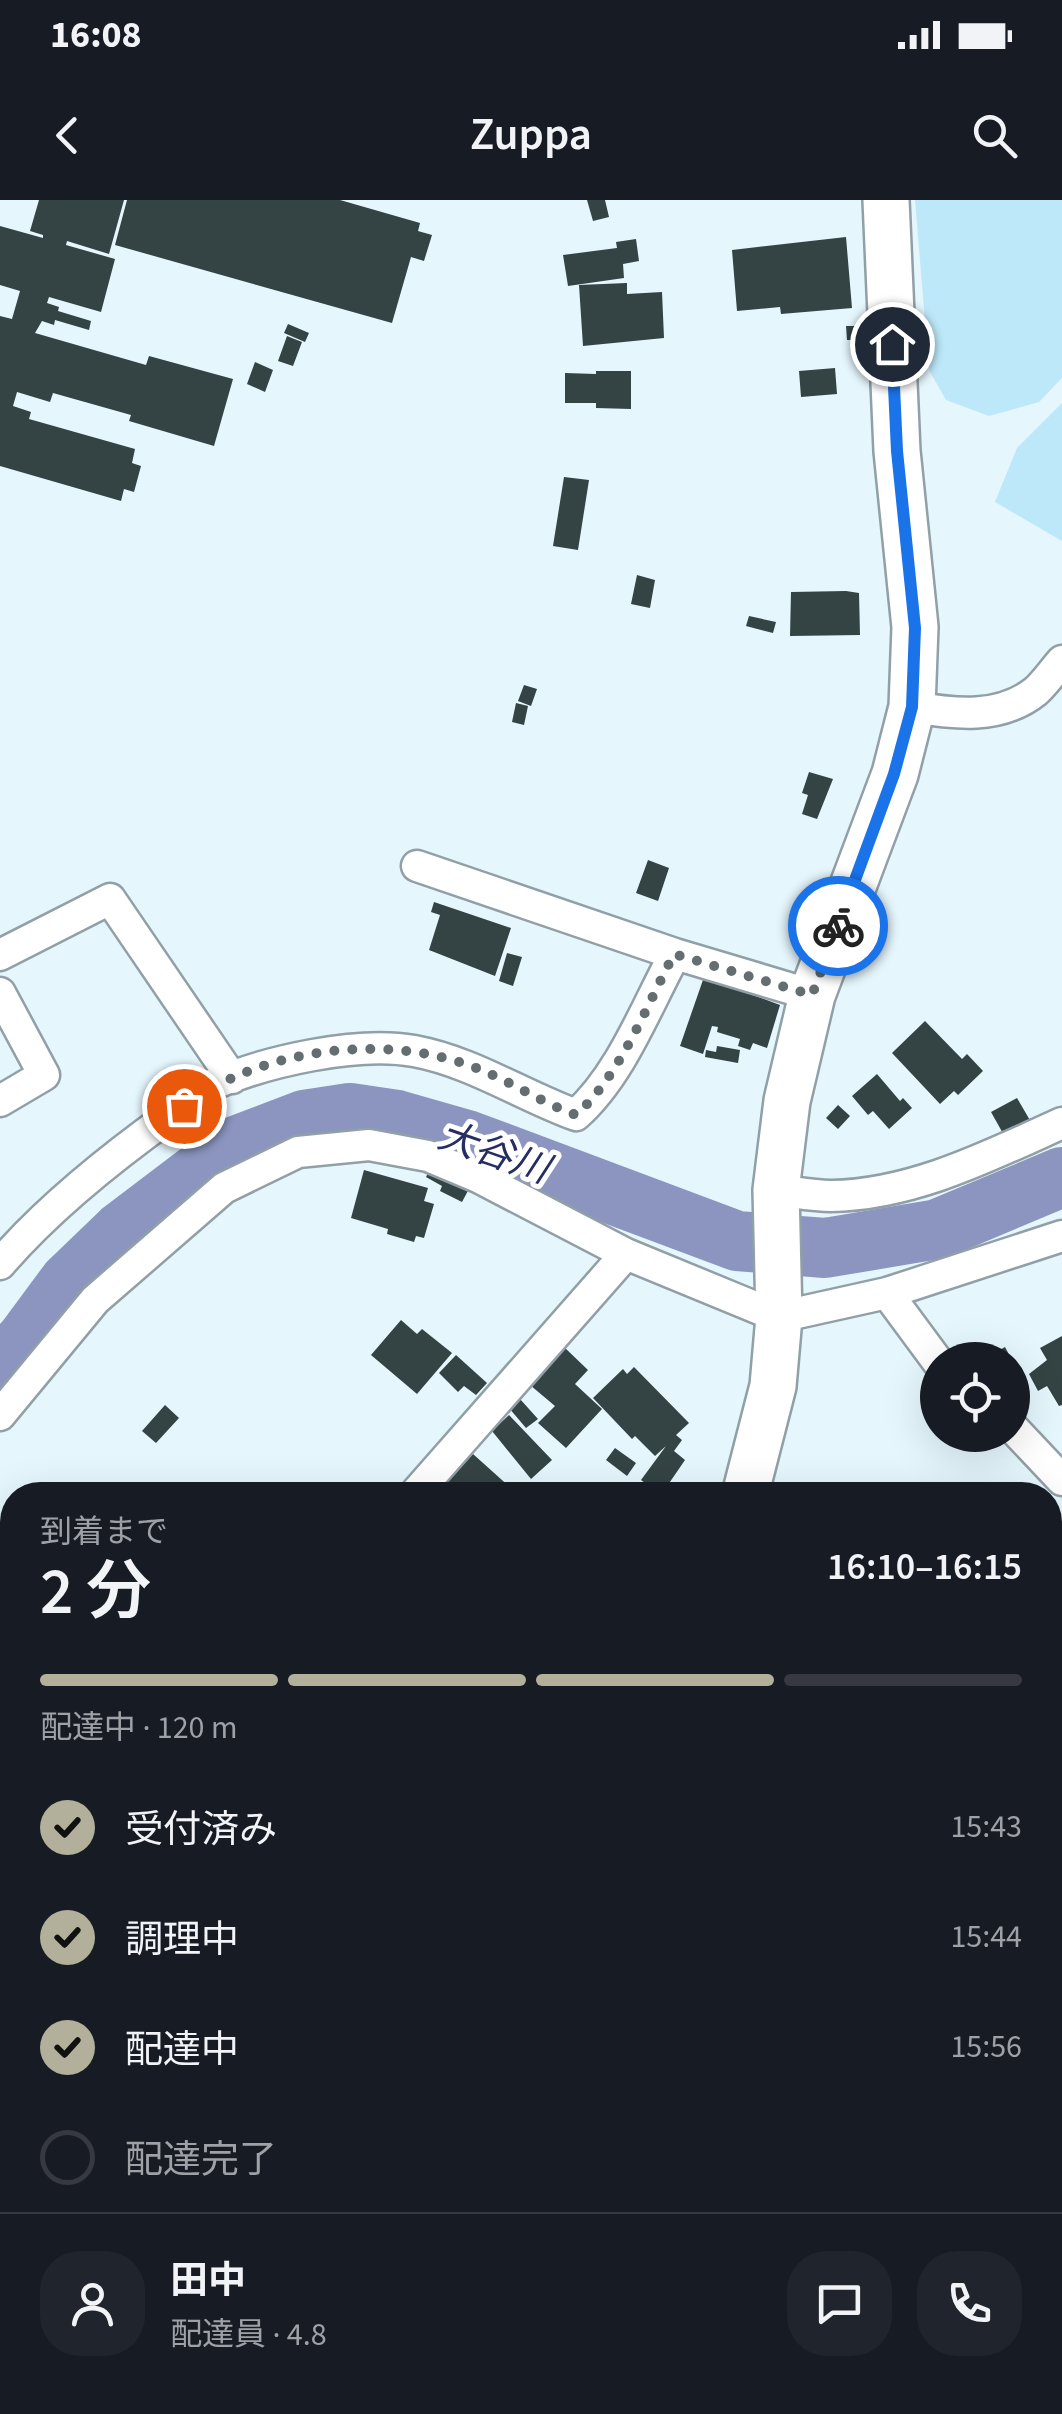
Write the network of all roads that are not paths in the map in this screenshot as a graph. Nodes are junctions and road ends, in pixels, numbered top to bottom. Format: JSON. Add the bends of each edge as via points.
{"nodes":[{"id":1,"x":886,"y":200,"type":"edge"},
{"id":2,"x":1062,"y":660,"type":"edge"},
{"id":3,"x":912,"y":707,"type":"junction"},
{"id":4,"x":416,"y":866,"type":"dead end"},
{"id":5,"x":674,"y":954,"type":"junction"},
{"id":6,"x":0,"y":955,"type":"edge"},
{"id":7,"x":0,"y":994,"type":"edge"},
{"id":8,"x":812,"y":995,"type":"junction"},
{"id":9,"x":232,"y":1078,"type":"junction"},
{"id":10,"x":0,"y":1100,"type":"edge"},
{"id":11,"x":1062,"y":1123,"type":"edge"},
{"id":12,"x":776,"y":1200,"type":"junction"},
{"id":13,"x":1062,"y":1236,"type":"edge"},
{"id":14,"x":626,"y":1254,"type":"junction"},
{"id":15,"x":0,"y":1264,"type":"edge"},
{"id":16,"x":886,"y":1294,"type":"junction"},
{"id":17,"x":780,"y":1317,"type":"junction"},
{"id":18,"x":923,"y":1342,"type":"edge"},
{"id":19,"x":0,"y":1416,"type":"edge"},
{"id":20,"x":1030,"y":1446,"type":"edge"},
{"id":21,"x":1062,"y":1480,"type":"edge"},
{"id":22,"x":425,"y":1482,"type":"edge"},
{"id":23,"x":748,"y":1482,"type":"edge"}],
"edges":[{"from":1,"to":3,"type":"street","via":[[897,451],[915,628]]},
{"from":2,"to":3,"type":"street","via":[[1034,692],[993,711],[961,715]]},
{"from":3,"to":8,"type":"street"},
{"from":4,"to":5,"type":"street"},
{"from":5,"to":8,"type":"street"},
{"from":5,"to":9,"type":"street","via":[[622,1053],[576,1115],[472,1066],[411,1050],[279,1061]]},
{"from":6,"to":9,"type":"street","via":[[110,899]]},
{"from":7,"to":10,"type":"street","via":[[44,1076]]},
{"from":8,"to":12,"type":"street","via":[[787,1102]]},
{"from":9,"to":15,"type":"street","via":[[128,1146]]},
{"from":11,"to":12,"type":"street","via":[[968,1166],[877,1193]]},
{"from":12,"to":17,"type":"street"},
{"from":13,"to":16,"type":"street"},
{"from":14,"to":17,"type":"street"},
{"from":14,"to":19,"type":"street","via":[[428,1156],[369,1145],[298,1152],[224,1188],[96,1300]]},
{"from":14,"to":22,"type":"street"},
{"from":16,"to":17,"type":"street"},
{"from":16,"to":18,"type":"street"},
{"from":17,"to":23,"type":"street","via":[[773,1386]]},
{"from":20,"to":21,"type":"street"}]}
